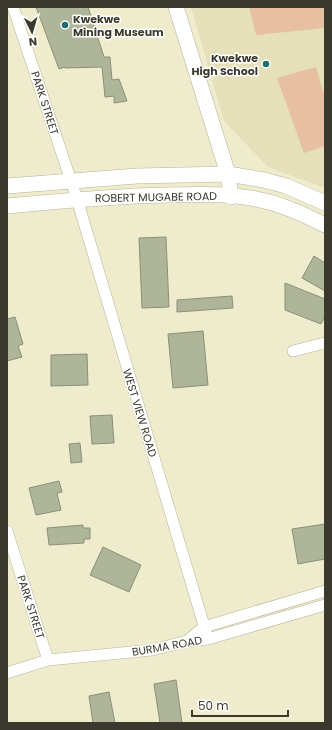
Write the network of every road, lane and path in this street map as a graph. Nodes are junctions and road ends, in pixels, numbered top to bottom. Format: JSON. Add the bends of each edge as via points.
{"nodes":[{"id":1,"x":14,"y":7,"type":"edge"},
{"id":2,"x":176,"y":7,"type":"edge"},
{"id":3,"x":228,"y":174,"type":"junction"},
{"id":4,"x":70,"y":181,"type":"junction"},
{"id":5,"x":7,"y":186,"type":"edge"},
{"id":6,"x":230,"y":197,"type":"junction"},
{"id":7,"x":77,"y":199,"type":"junction"},
{"id":8,"x":325,"y":203,"type":"edge"},
{"id":9,"x":7,"y":206,"type":"edge"},
{"id":10,"x":325,"y":225,"type":"edge"},
{"id":11,"x":325,"y":343,"type":"edge"},
{"id":12,"x":293,"y":351,"type":"dead end"},
{"id":13,"x":7,"y":531,"type":"edge"},
{"id":14,"x":325,"y":591,"type":"edge"},
{"id":15,"x":325,"y":606,"type":"edge"},
{"id":16,"x":204,"y":627,"type":"junction"},
{"id":17,"x":208,"y":639,"type":"junction"},
{"id":18,"x":187,"y":641,"type":"junction"},
{"id":19,"x":48,"y":660,"type":"junction"},
{"id":20,"x":7,"y":673,"type":"edge"}],
"edges":[{"from":1,"to":4,"type":"street","name":"PARK STREET"},
{"from":2,"to":3,"type":"main road"},
{"from":3,"to":4,"type":"main road","name":"ROBERT MUGABE ROAD"},
{"from":3,"to":6,"type":"main road"},
{"from":3,"to":8,"type":"main road","name":"ROBERT MUGABE ROAD","via":[[286,186]]},
{"from":4,"to":5,"type":"main road","name":"ROBERT MUGABE ROAD"},
{"from":4,"to":7,"type":"street","name":"PARK STREET"},
{"from":6,"to":7,"type":"main road","name":"ROBERT MUGABE ROAD","via":[[189,195]]},
{"from":6,"to":10,"type":"main road","name":"ROBERT MUGABE ROAD","via":[[268,202]]},
{"from":7,"to":9,"type":"main road","name":"ROBERT MUGABE ROAD"},
{"from":7,"to":16,"type":"street","name":"WEST VIEW ROAD"},
{"from":11,"to":12,"type":"street"},
{"from":13,"to":19,"type":"street","name":"PARK STREET"},
{"from":14,"to":16,"type":"street"},
{"from":15,"to":17,"type":"street","name":"BURMA ROAD"},
{"from":16,"to":17,"type":"street","name":"WEST VIEW ROAD"},
{"from":16,"to":18,"type":"street"},
{"from":17,"to":18,"type":"street","name":"BURMA ROAD"},
{"from":18,"to":19,"type":"street","name":"BURMA ROAD","via":[[152,650]]},
{"from":19,"to":20,"type":"street","name":"BURMA ROAD"}]}
